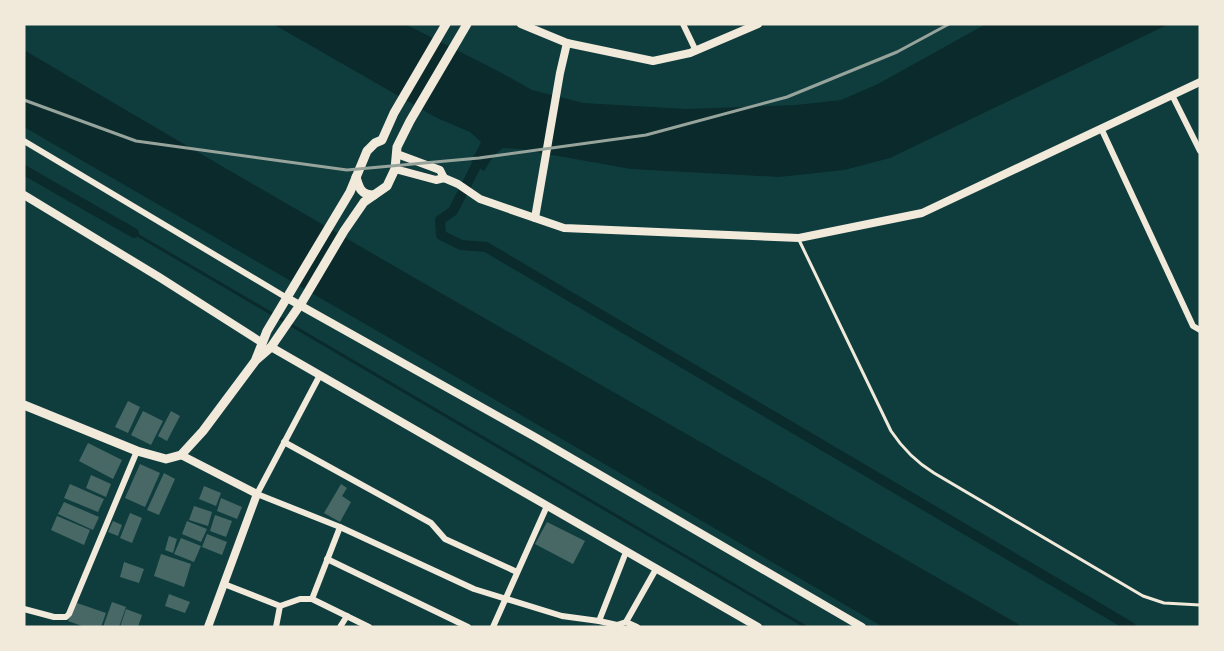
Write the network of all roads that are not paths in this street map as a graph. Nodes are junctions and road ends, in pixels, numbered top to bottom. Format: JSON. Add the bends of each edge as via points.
{"nodes":[{"id":1,"x":446,"y":24,"type":"edge"},
{"id":2,"x":466,"y":24,"type":"edge"},
{"id":3,"x":521,"y":24,"type":"edge"},
{"id":4,"x":758,"y":24,"type":"edge"},
{"id":5,"x":685,"y":25,"type":"edge"},
{"id":6,"x":567,"y":43,"type":"junction"},
{"id":7,"x":696,"y":51,"type":"junction"},
{"id":8,"x":1200,"y":82,"type":"edge"},
{"id":9,"x":1172,"y":95,"type":"junction"},
{"id":10,"x":1101,"y":129,"type":"junction"},
{"id":11,"x":382,"y":140,"type":"junction"},
{"id":12,"x":24,"y":141,"type":"edge"},
{"id":13,"x":397,"y":151,"type":"junction"},
{"id":14,"x":1200,"y":151,"type":"edge"},
{"id":15,"x":395,"y":169,"type":"junction"},
{"id":16,"x":356,"y":177,"type":"junction"},
{"id":17,"x":444,"y":178,"type":"junction"},
{"id":18,"x":24,"y":195,"type":"edge"},
{"id":19,"x":374,"y":195,"type":"junction"},
{"id":20,"x":535,"y":218,"type":"junction"},
{"id":21,"x":799,"y":238,"type":"junction"},
{"id":22,"x":289,"y":295,"type":"junction"},
{"id":23,"x":301,"y":304,"type":"junction"},
{"id":24,"x":1200,"y":330,"type":"edge"},
{"id":25,"x":261,"y":342,"type":"junction"},
{"id":26,"x":271,"y":347,"type":"junction"},
{"id":27,"x":256,"y":360,"type":"junction"},
{"id":28,"x":320,"y":375,"type":"junction"},
{"id":29,"x":24,"y":405,"type":"edge"},
{"id":30,"x":284,"y":442,"type":"junction"},
{"id":31,"x":136,"y":451,"type":"junction"},
{"id":32,"x":181,"y":456,"type":"junction"},
{"id":33,"x":257,"y":494,"type":"junction"},
{"id":34,"x":547,"y":506,"type":"junction"},
{"id":35,"x":340,"y":526,"type":"junction"},
{"id":36,"x":626,"y":552,"type":"junction"},
{"id":37,"x":327,"y":559,"type":"junction"},
{"id":38,"x":656,"y":568,"type":"junction"},
{"id":39,"x":517,"y":572,"type":"junction"},
{"id":40,"x":224,"y":584,"type":"junction"},
{"id":41,"x":312,"y":599,"type":"junction"},
{"id":42,"x":505,"y":599,"type":"junction"},
{"id":43,"x":1200,"y":605,"type":"edge"},
{"id":44,"x":280,"y":606,"type":"junction"},
{"id":45,"x":24,"y":609,"type":"edge"},
{"id":46,"x":347,"y":616,"type":"junction"},
{"id":47,"x":599,"y":621,"type":"junction"},
{"id":48,"x":626,"y":622,"type":"junction"},
{"id":49,"x":208,"y":627,"type":"edge"},
{"id":50,"x":276,"y":627,"type":"edge"},
{"id":51,"x":340,"y":627,"type":"edge"},
{"id":52,"x":369,"y":627,"type":"edge"},
{"id":53,"x":468,"y":627,"type":"edge"},
{"id":54,"x":493,"y":627,"type":"edge"},
{"id":55,"x":637,"y":627,"type":"edge"},
{"id":56,"x":758,"y":627,"type":"edge"},
{"id":57,"x":862,"y":627,"type":"edge"}],
"edges":[{"from":1,"to":11,"type":"main road"},
{"from":2,"to":13,"type":"main road"},
{"from":3,"to":6,"type":"street"},
{"from":4,"to":7,"type":"street"},
{"from":5,"to":7,"type":"street"},
{"from":6,"to":7,"type":"street","via":[[653,60]]},
{"from":6,"to":20,"type":"street"},
{"from":8,"to":9,"type":"street"},
{"from":9,"to":10,"type":"street"},
{"from":9,"to":14,"type":"street"},
{"from":10,"to":21,"type":"street","via":[[922,213]]},
{"from":10,"to":24,"type":"street","via":[[1193,326]]},
{"from":11,"to":13,"type":"main road","via":[[391,142]]},
{"from":11,"to":16,"type":"main road","via":[[367,151]]},
{"from":12,"to":22,"type":"street"},
{"from":13,"to":15,"type":"main road"},
{"from":13,"to":17,"type":"street","via":[[440,170]]},
{"from":15,"to":17,"type":"street","via":[[436,180]]},
{"from":15,"to":19,"type":"main road","via":[[387,186]]},
{"from":16,"to":19,"type":"main road","via":[[362,193]]},
{"from":16,"to":22,"type":"main road","via":[[351,192]]},
{"from":17,"to":20,"type":"street","via":[[480,199]]},
{"from":18,"to":25,"type":"street"},
{"from":19,"to":23,"type":"main road","via":[[364,202],[344,231]]},
{"from":20,"to":21,"type":"street","via":[[564,228]]},
{"from":21,"to":43,"type":"lane","via":[[904,451],[934,473],[1143,596],[1164,603]]},
{"from":22,"to":23,"type":"street"},
{"from":22,"to":25,"type":"main road"},
{"from":23,"to":26,"type":"main road"},
{"from":23,"to":57,"type":"street"},
{"from":25,"to":27,"type":"main road"},
{"from":26,"to":27,"type":"main road"},
{"from":26,"to":28,"type":"street"},
{"from":27,"to":32,"type":"main road"},
{"from":28,"to":30,"type":"street"},
{"from":28,"to":34,"type":"street"},
{"from":29,"to":31,"type":"main road"},
{"from":30,"to":33,"type":"street"},
{"from":30,"to":39,"type":"street","via":[[431,523],[445,538]]},
{"from":31,"to":32,"type":"main road","via":[[166,459]]},
{"from":31,"to":45,"type":"street","via":[[69,614],[54,617]]},
{"from":32,"to":33,"type":"street"},
{"from":33,"to":35,"type":"street"},
{"from":33,"to":40,"type":"street"},
{"from":34,"to":36,"type":"street"},
{"from":34,"to":39,"type":"street"},
{"from":35,"to":37,"type":"street"},
{"from":35,"to":42,"type":"street","via":[[474,589]]},
{"from":36,"to":38,"type":"street"},
{"from":36,"to":47,"type":"street"},
{"from":37,"to":41,"type":"street"},
{"from":37,"to":53,"type":"street"},
{"from":38,"to":48,"type":"street"},
{"from":38,"to":56,"type":"street"},
{"from":39,"to":42,"type":"street"},
{"from":40,"to":44,"type":"street"},
{"from":40,"to":49,"type":"street"},
{"from":41,"to":44,"type":"street","via":[[300,598]]},
{"from":41,"to":46,"type":"street"},
{"from":42,"to":47,"type":"street"},
{"from":42,"to":54,"type":"street"},
{"from":44,"to":50,"type":"street"},
{"from":46,"to":51,"type":"street"},
{"from":46,"to":52,"type":"street"},
{"from":47,"to":48,"type":"street","via":[[617,625]]},
{"from":48,"to":55,"type":"street"}]}
